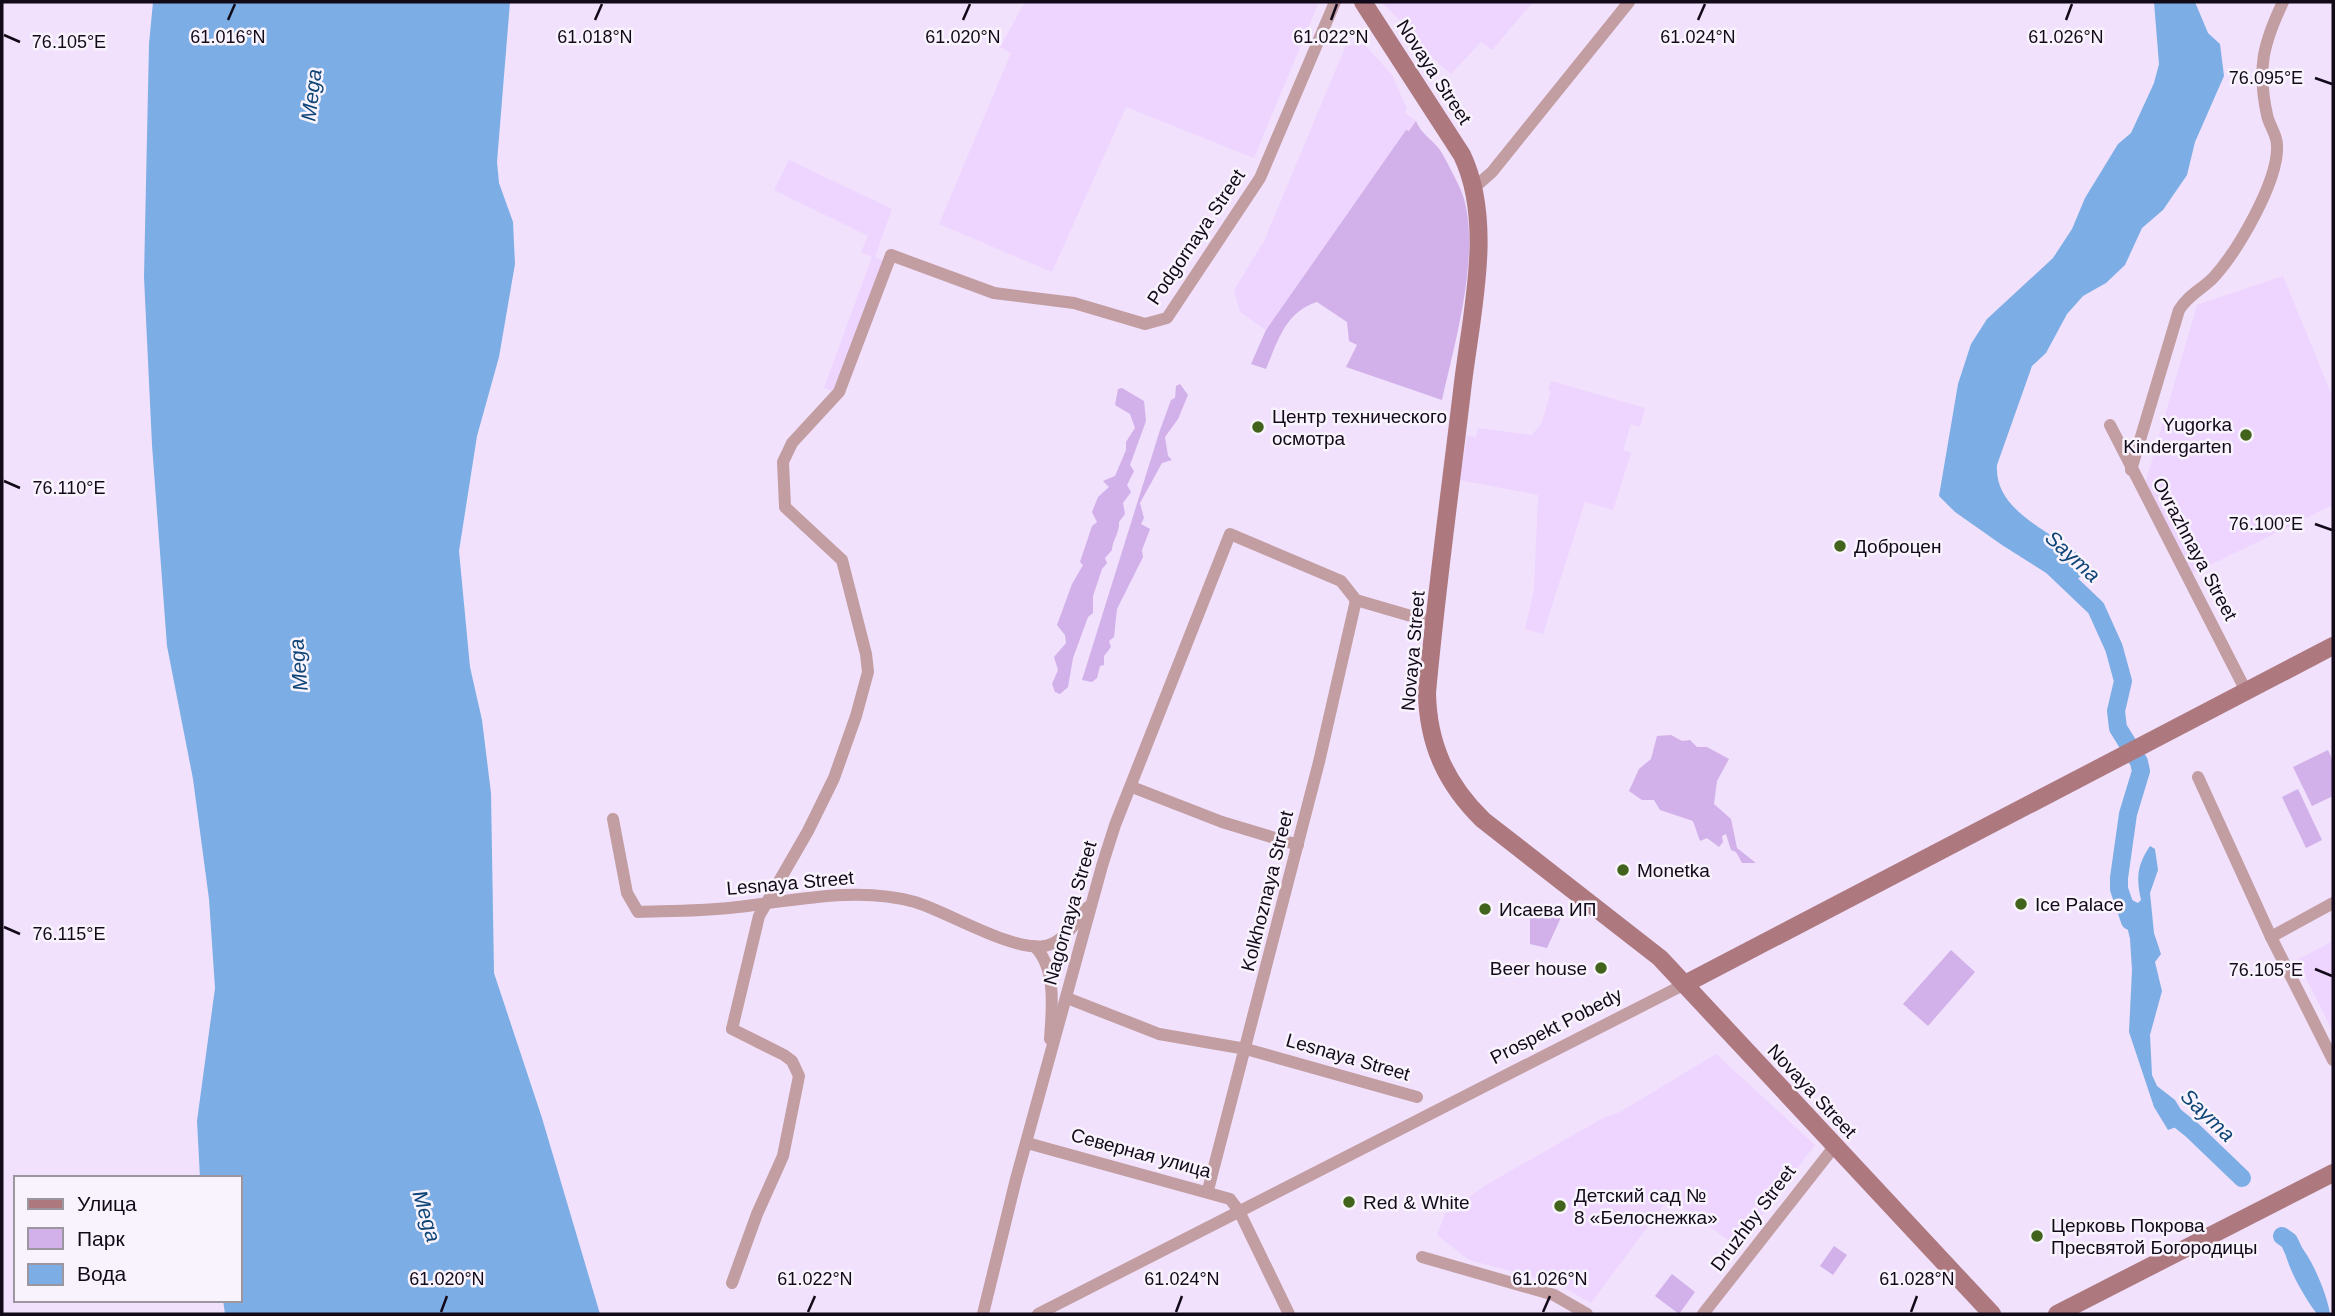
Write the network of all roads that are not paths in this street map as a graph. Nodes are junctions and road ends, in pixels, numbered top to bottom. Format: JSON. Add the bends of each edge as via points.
{"nodes":[{"id":1,"x":1335,"y":2,"type":"edge"},
{"id":2,"x":1363,"y":2,"type":"edge"},
{"id":3,"x":1629,"y":2,"type":"edge"},
{"id":4,"x":2283,"y":2,"type":"edge"},
{"id":5,"x":1475,"y":187,"type":"junction"},
{"id":6,"x":2110,"y":425,"type":"dead end"},
{"id":7,"x":2131,"y":470,"type":"junction"},
{"id":8,"x":1356,"y":600,"type":"junction"},
{"id":9,"x":1435,"y":623,"type":"junction"},
{"id":10,"x":2333,"y":646,"type":"edge"},
{"id":11,"x":2246,"y":691,"type":"junction"},
{"id":12,"x":2198,"y":777,"type":"dead end"},
{"id":13,"x":1132,"y":787,"type":"junction"},
{"id":14,"x":613,"y":819,"type":"dead end"},
{"id":15,"x":1298,"y":845,"type":"junction"},
{"id":16,"x":1094,"y":898,"type":"junction"},
{"id":17,"x":766,"y":901,"type":"junction"},
{"id":18,"x":2333,"y":903,"type":"edge"},
{"id":19,"x":2271,"y":937,"type":"junction"},
{"id":20,"x":1034,"y":946,"type":"junction"},
{"id":21,"x":1685,"y":984,"type":"junction"},
{"id":22,"x":1067,"y":998,"type":"junction"},
{"id":23,"x":1246,"y":1049,"type":"junction"},
{"id":24,"x":2333,"y":1060,"type":"edge"},
{"id":25,"x":1049,"y":1065,"type":"junction"},
{"id":26,"x":1417,"y":1097,"type":"dead end"},
{"id":27,"x":1027,"y":1143,"type":"junction"},
{"id":28,"x":1835,"y":1147,"type":"junction"},
{"id":29,"x":2333,"y":1173,"type":"edge"},
{"id":30,"x":1208,"y":1190,"type":"junction"},
{"id":31,"x":1239,"y":1211,"type":"junction"},
{"id":32,"x":1422,"y":1257,"type":"dead end"},
{"id":33,"x":732,"y":1283,"type":"dead end"},
{"id":34,"x":983,"y":1314,"type":"edge"},
{"id":35,"x":1038,"y":1314,"type":"edge"},
{"id":36,"x":1289,"y":1314,"type":"edge"},
{"id":37,"x":1587,"y":1314,"type":"edge"},
{"id":38,"x":1703,"y":1314,"type":"edge"},
{"id":39,"x":1992,"y":1314,"type":"edge"},
{"id":40,"x":2057,"y":1314,"type":"edge"}],
"edges":[{"from":1,"to":17,"type":"street","name":"Podgornaya Street","via":[[1260,178],[1178,304],[1162,321],[1146,324],[1074,303],[994,293],[891,255],[839,392],[792,443],[783,462],[785,507],[842,560],[868,663],[856,716],[834,778]]},
{"from":2,"to":5,"type":"street","name":"Novaya Street","via":[[1449,132]]},
{"from":3,"to":5,"type":"street"},
{"from":4,"to":7,"type":"street","via":[[2261,55],[2262,89],[2277,145],[2272,172],[2245,237],[2211,280],[2192,292],[2179,310]]},
{"from":5,"to":9,"type":"street","name":"Novaya Street","via":[[1477,260]]},
{"from":6,"to":7,"type":"street","name":"Ovrazhnaya Street"},
{"from":7,"to":11,"type":"street","name":"Ovrazhnaya Street"},
{"from":8,"to":9,"type":"street"},
{"from":8,"to":13,"type":"street","name":"Nagornaya Street","via":[[1340,581],[1230,534]]},
{"from":8,"to":15,"type":"street","name":"Kolkhoznaya Street"},
{"from":9,"to":21,"type":"street","name":"Novaya Street","via":[[1427,694],[1429,725],[1436,753],[1451,781],[1483,820],[1634,936]]},
{"from":10,"to":11,"type":"street"},
{"from":11,"to":21,"type":"street","name":"Prospekt Pobedy"},
{"from":12,"to":19,"type":"street"},
{"from":13,"to":15,"type":"street"},
{"from":13,"to":16,"type":"street","name":"Nagornaya Street","via":[[1115,825]]},
{"from":14,"to":17,"type":"street","name":"Lesnaya Street","via":[[627,892],[638,912],[729,908]]},
{"from":15,"to":23,"type":"street","name":"Kolkhoznaya Street"},
{"from":16,"to":20,"type":"street","via":[[1064,936],[1055,943]]},
{"from":16,"to":22,"type":"street","name":"Nagornaya Street"},
{"from":17,"to":20,"type":"street","name":"Lesnaya Street","via":[[901,899]]},
{"from":17,"to":33,"type":"street","name":"Podgornaya Street","via":[[754,932],[732,1029],[784,1055],[799,1076],[783,1156]]},
{"from":18,"to":19,"type":"street"},
{"from":19,"to":24,"type":"street"},
{"from":20,"to":25,"type":"street","via":[[1045,959],[1051,991]]},
{"from":21,"to":28,"type":"street","name":"Novaya Street"},
{"from":21,"to":31,"type":"street","name":"Prospekt Pobedy"},
{"from":22,"to":23,"type":"street","name":"Lesnaya Street","via":[[1159,1034]]},
{"from":22,"to":25,"type":"street","name":"Nagornaya Street"},
{"from":23,"to":26,"type":"street","name":"Lesnaya Street"},
{"from":23,"to":30,"type":"street","name":"Kolkhoznaya Street"},
{"from":25,"to":27,"type":"street","name":"Nagornaya Street"},
{"from":27,"to":30,"type":"street","name":"Северная улица"},
{"from":27,"to":34,"type":"street","name":"Nagornaya Street"},
{"from":28,"to":38,"type":"street","name":"Druzhby Street"},
{"from":28,"to":39,"type":"street","name":"Novaya Street"},
{"from":29,"to":40,"type":"street"},
{"from":30,"to":31,"type":"street","name":"Северная улица","via":[[1230,1199]]},
{"from":31,"to":35,"type":"street","name":"Prospekt Pobedy"},
{"from":31,"to":36,"type":"street"},
{"from":32,"to":37,"type":"street","via":[[1554,1295]]}]}
